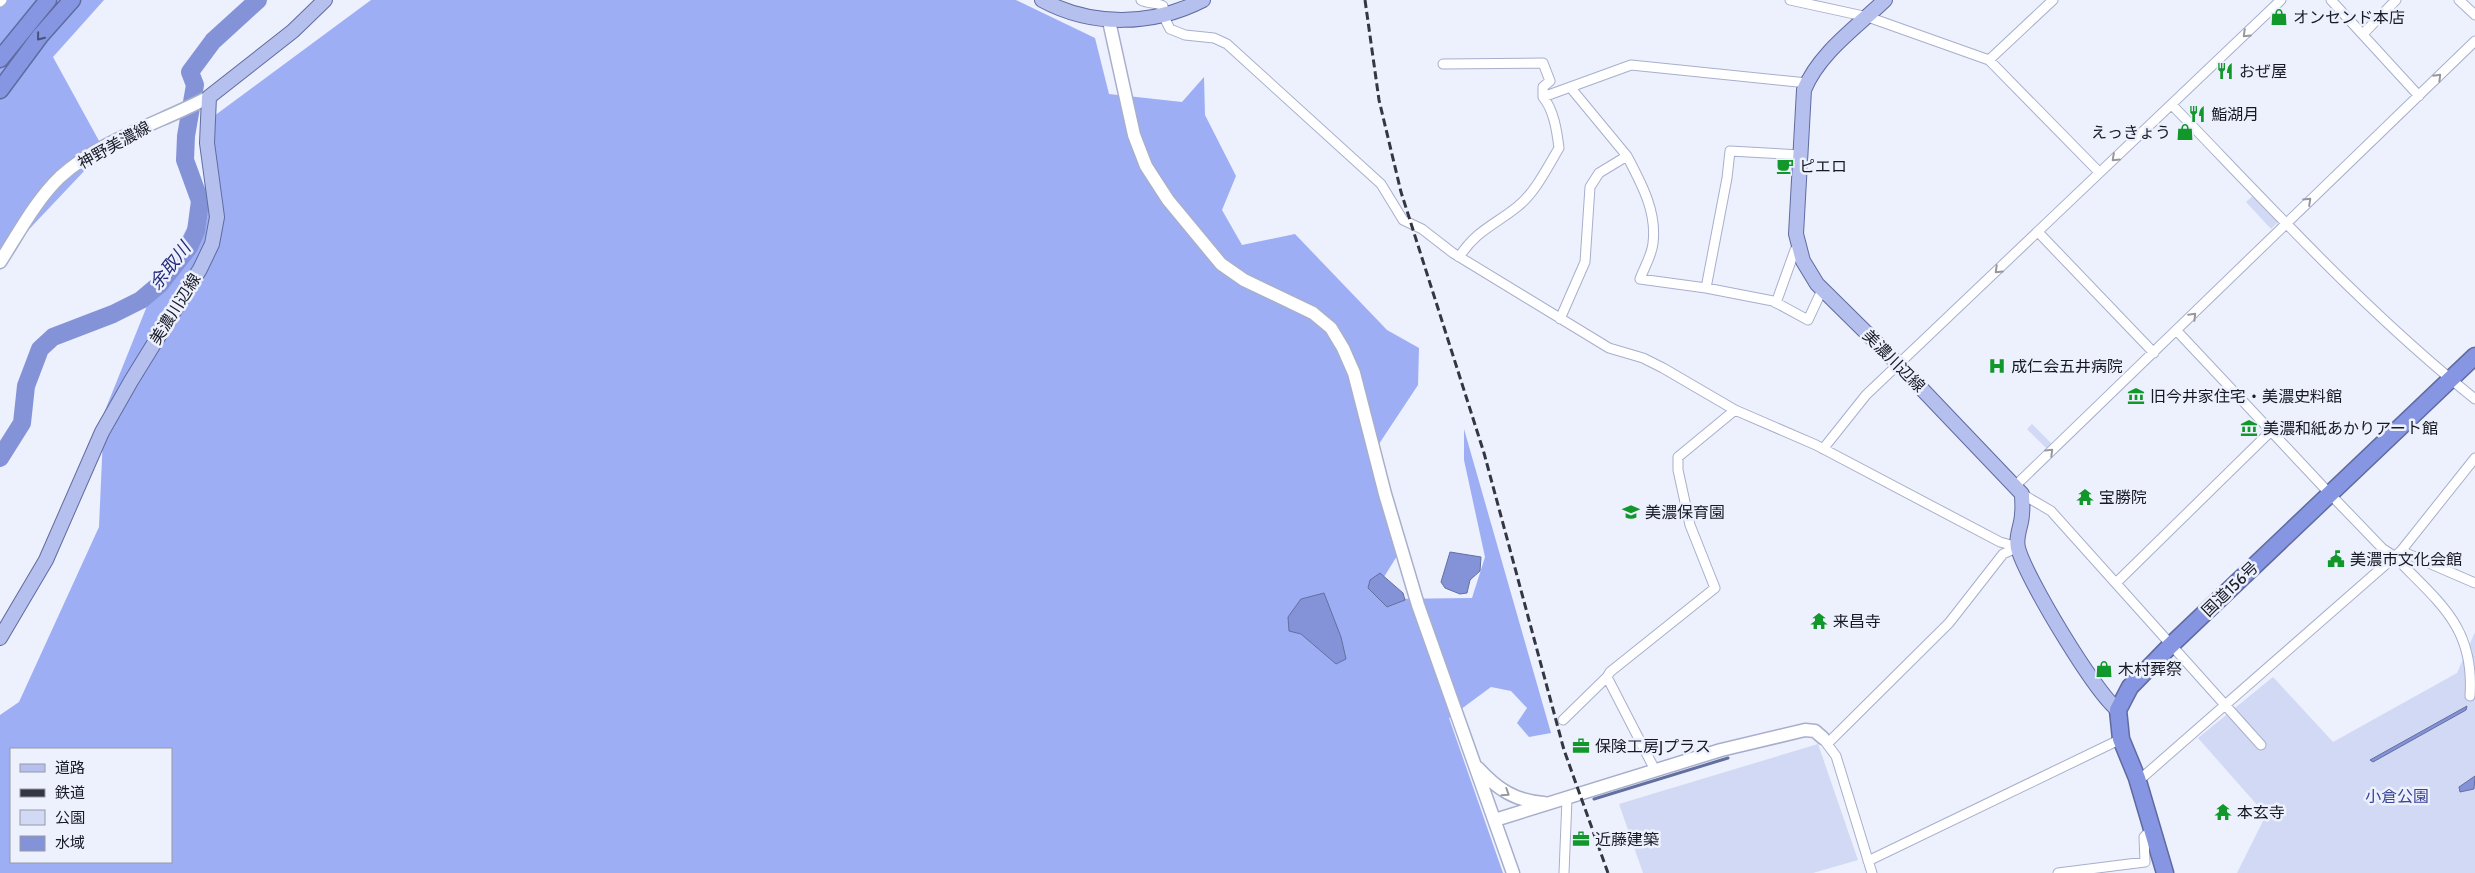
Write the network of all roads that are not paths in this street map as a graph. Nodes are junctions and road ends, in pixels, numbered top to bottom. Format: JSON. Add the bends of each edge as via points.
{"nodes":[{"id":1,"x":48,"y":0,"type":"edge"},
{"id":2,"x":72,"y":0,"type":"edge"},
{"id":3,"x":325,"y":0,"type":"edge"},
{"id":4,"x":1042,"y":0,"type":"edge"},
{"id":5,"x":1140,"y":0,"type":"edge"},
{"id":6,"x":1203,"y":0,"type":"edge"},
{"id":7,"x":1790,"y":0,"type":"edge"},
{"id":8,"x":1885,"y":0,"type":"edge"},
{"id":9,"x":2053,"y":0,"type":"edge"},
{"id":10,"x":2281,"y":0,"type":"edge"},
{"id":11,"x":2331,"y":0,"type":"edge"},
{"id":12,"x":2396,"y":0,"type":"edge"},
{"id":13,"x":2460,"y":0,"type":"edge"},
{"id":14,"x":1164,"y":15,"type":"junction"},
{"id":15,"x":2475,"y":15,"type":"edge"},
{"id":16,"x":1868,"y":17,"type":"junction"},
{"id":17,"x":1109,"y":21,"type":"junction"},
{"id":18,"x":2362,"y":34,"type":"junction"},
{"id":19,"x":2475,"y":40,"type":"edge"},
{"id":20,"x":0,"y":59,"type":"edge"},
{"id":21,"x":1989,"y":60,"type":"junction"},
{"id":22,"x":1443,"y":64,"type":"dead end"},
{"id":23,"x":1807,"y":83,"type":"junction"},
{"id":24,"x":1570,"y":87,"type":"junction"},
{"id":25,"x":0,"y":90,"type":"edge"},
{"id":26,"x":2419,"y":96,"type":"junction"},
{"id":27,"x":1543,"y":97,"type":"junction"},
{"id":28,"x":204,"y":99,"type":"junction"},
{"id":29,"x":2172,"y":105,"type":"junction"},
{"id":30,"x":1801,"y":155,"type":"junction"},
{"id":31,"x":1627,"y":156,"type":"junction"},
{"id":32,"x":2099,"y":172,"type":"junction"},
{"id":33,"x":2286,"y":222,"type":"junction"},
{"id":34,"x":2038,"y":232,"type":"junction"},
{"id":35,"x":1800,"y":248,"type":"junction"},
{"id":36,"x":1459,"y":257,"type":"junction"},
{"id":37,"x":0,"y":262,"type":"edge"},
{"id":38,"x":1706,"y":288,"type":"junction"},
{"id":39,"x":1822,"y":290,"type":"junction"},
{"id":40,"x":1776,"y":303,"type":"junction"},
{"id":41,"x":1560,"y":319,"type":"junction"},
{"id":42,"x":2178,"y":331,"type":"junction"},
{"id":43,"x":2154,"y":353,"type":"junction"},
{"id":44,"x":2475,"y":356,"type":"edge"},
{"id":45,"x":1899,"y":365,"type":"junction"},
{"id":46,"x":2451,"y":380,"type":"junction"},
{"id":47,"x":2475,"y":399,"type":"edge"},
{"id":48,"x":1735,"y":410,"type":"junction"},
{"id":49,"x":2272,"y":430,"type":"junction"},
{"id":50,"x":1823,"y":449,"type":"junction"},
{"id":51,"x":2475,"y":458,"type":"edge"},
{"id":52,"x":2019,"y":490,"type":"junction"},
{"id":53,"x":2330,"y":494,"type":"junction"},
{"id":54,"x":2018,"y":547,"type":"junction"},
{"id":55,"x":2398,"y":553,"type":"junction"},
{"id":56,"x":2475,"y":583,"type":"edge"},
{"id":57,"x":2116,"y":584,"type":"junction"},
{"id":58,"x":0,"y":638,"type":"edge"},
{"id":59,"x":2170,"y":646,"type":"junction"},
{"id":60,"x":1607,"y":678,"type":"junction"},
{"id":61,"x":2470,"y":696,"type":"dead end"},
{"id":62,"x":2225,"y":705,"type":"junction"},
{"id":63,"x":2118,"y":710,"type":"junction"},
{"id":64,"x":1563,"y":720,"type":"dead end"},
{"id":65,"x":2121,"y":739,"type":"junction"},
{"id":66,"x":1825,"y":741,"type":"junction"},
{"id":67,"x":2261,"y":745,"type":"dead end"},
{"id":68,"x":1474,"y":762,"type":"junction"},
{"id":69,"x":1655,"y":770,"type":"junction"},
{"id":70,"x":2136,"y":778,"type":"junction"},
{"id":71,"x":1567,"y":799,"type":"junction"},
{"id":72,"x":1550,"y":804,"type":"junction"},
{"id":73,"x":1495,"y":820,"type":"junction"},
{"id":74,"x":2152,"y":829,"type":"junction"},
{"id":75,"x":1868,"y":861,"type":"junction"},
{"id":76,"x":1513,"y":873,"type":"edge"},
{"id":77,"x":1564,"y":873,"type":"edge"},
{"id":78,"x":1872,"y":873,"type":"edge"},
{"id":79,"x":2058,"y":873,"type":"edge"},
{"id":80,"x":2166,"y":873,"type":"edge"}],
"edges":[{"from":1,"to":20,"type":"highway"},
{"from":2,"to":25,"type":"highway","one_way":true},
{"from":3,"to":28,"type":"main road","via":[[293,31]]},
{"from":4,"to":17,"type":"main road","via":[[1062,11]]},
{"from":5,"to":14,"type":"street","via":[[1163,6]]},
{"from":6,"to":14,"type":"main road"},
{"from":7,"to":16,"type":"street"},
{"from":8,"to":16,"type":"main road","name":"美濃川辺線"},
{"from":9,"to":21,"type":"street"},
{"from":10,"to":29,"type":"street","one_way":true},
{"from":11,"to":18,"type":"street"},
{"from":12,"to":18,"type":"street"},
{"from":13,"to":15,"type":"street"},
{"from":14,"to":17,"type":"main road"},
{"from":14,"to":36,"type":"street","via":[[1170,29],[1227,44],[1381,184],[1403,220],[1422,229]]},
{"from":16,"to":21,"type":"street"},
{"from":16,"to":23,"type":"main road","name":"美濃川辺線","via":[[1828,53],[1811,72]]},
{"from":17,"to":68,"type":"street","via":[[1134,135],[1146,166],[1168,200],[1221,264],[1244,280],[1313,314],[1331,328],[1343,348],[1354,373],[1418,604]]},
{"from":18,"to":26,"type":"street"},
{"from":26,"to":19,"type":"street","one_way":true},
{"from":21,"to":32,"type":"street"},
{"from":22,"to":27,"type":"street","via":[[1543,63],[1550,81],[1543,88]]},
{"from":23,"to":24,"type":"street","via":[[1631,65]]},
{"from":23,"to":30,"type":"main road","name":"美濃川辺線"},
{"from":24,"to":27,"type":"street"},
{"from":24,"to":31,"type":"street"},
{"from":33,"to":26,"type":"street","one_way":true},
{"from":27,"to":36,"type":"street","via":[[1559,148],[1541,179],[1518,206],[1481,230]]},
{"from":28,"to":37,"type":"street","name":"神野美濃線","via":[[112,142],[60,177]]},
{"from":28,"to":58,"type":"main road","name":"美濃川辺線","via":[[217,217],[212,244],[102,432],[46,560]]},
{"from":29,"to":32,"type":"street","one_way":true},
{"from":29,"to":33,"type":"street"},
{"from":30,"to":35,"type":"main road","name":"美濃川辺線","via":[[1796,234]]},
{"from":30,"to":38,"type":"street","via":[[1730,151],[1728,178]]},
{"from":31,"to":38,"type":"street","via":[[1646,192],[1652,216],[1653,244],[1640,279]]},
{"from":31,"to":41,"type":"street","via":[[1598,173],[1590,186],[1584,262]]},
{"from":32,"to":34,"type":"street"},
{"from":42,"to":33,"type":"street","one_way":true},
{"from":33,"to":46,"type":"street","via":[[2330,268]]},
{"from":34,"to":43,"type":"street"},
{"from":34,"to":45,"type":"street","one_way":true},
{"from":35,"to":39,"type":"main road","name":"美濃川辺線","via":[[1803,261]]},
{"from":35,"to":40,"type":"street","via":[[1795,250]]},
{"from":36,"to":41,"type":"street"},
{"from":38,"to":40,"type":"street"},
{"from":39,"to":40,"type":"street","via":[[1808,320]]},
{"from":39,"to":45,"type":"main road","name":"美濃川辺線"},
{"from":41,"to":48,"type":"street","via":[[1609,348],[1664,368]]},
{"from":42,"to":43,"type":"street"},
{"from":42,"to":49,"type":"street"},
{"from":52,"to":43,"type":"street","one_way":true},
{"from":44,"to":46,"type":"highway","name":"国道156号"},
{"from":45,"to":50,"type":"street","via":[[1866,395]]},
{"from":45,"to":52,"type":"main road","name":"美濃川辺線"},
{"from":46,"to":47,"type":"street"},
{"from":46,"to":53,"type":"highway","name":"国道156号"},
{"from":48,"to":50,"type":"street"},
{"from":48,"to":60,"type":"street","via":[[1678,457],[1690,524],[1715,588],[1610,672]]},
{"from":49,"to":53,"type":"street"},
{"from":49,"to":57,"type":"street"},
{"from":50,"to":54,"type":"street","via":[[2000,542]]},
{"from":51,"to":55,"type":"street"},
{"from":52,"to":54,"type":"main road","via":[[2022,515]]},
{"from":52,"to":57,"type":"street","via":[[2051,511]]},
{"from":53,"to":55,"type":"street","via":[[2383,548]]},
{"from":53,"to":59,"type":"highway","name":"国道156号"},
{"from":54,"to":63,"type":"main road","via":[[2030,576],[2095,685],[2108,703]]},
{"from":54,"to":66,"type":"street","via":[[2003,554],[1949,623]]},
{"from":55,"to":56,"type":"street"},
{"from":55,"to":61,"type":"street","via":[[2456,622],[2470,656]]},
{"from":55,"to":62,"type":"street"},
{"from":57,"to":59,"type":"street"},
{"from":59,"to":62,"type":"street"},
{"from":59,"to":63,"type":"highway","name":"国道156号","via":[[2130,687]]},
{"from":60,"to":64,"type":"street"},
{"from":60,"to":69,"type":"street"},
{"from":62,"to":67,"type":"street"},
{"from":62,"to":70,"type":"street","via":[[2144,776]]},
{"from":63,"to":65,"type":"highway"},
{"from":65,"to":70,"type":"highway"},
{"from":65,"to":75,"type":"street"},
{"from":66,"to":69,"type":"street","via":[[1815,731],[1805,730]]},
{"from":66,"to":75,"type":"street","via":[[1836,756]]},
{"from":68,"to":72,"type":"street","one_way":true,"via":[[1492,783],[1512,797]]},
{"from":68,"to":73,"type":"street"},
{"from":69,"to":71,"type":"street"},
{"from":70,"to":74,"type":"highway"},
{"from":71,"to":72,"type":"street"},
{"from":71,"to":77,"type":"street"},
{"from":72,"to":73,"type":"street"},
{"from":73,"to":76,"type":"street"},
{"from":74,"to":79,"type":"street","via":[[2144,837],[2145,862]]},
{"from":74,"to":80,"type":"highway"},
{"from":75,"to":78,"type":"street"}]}
